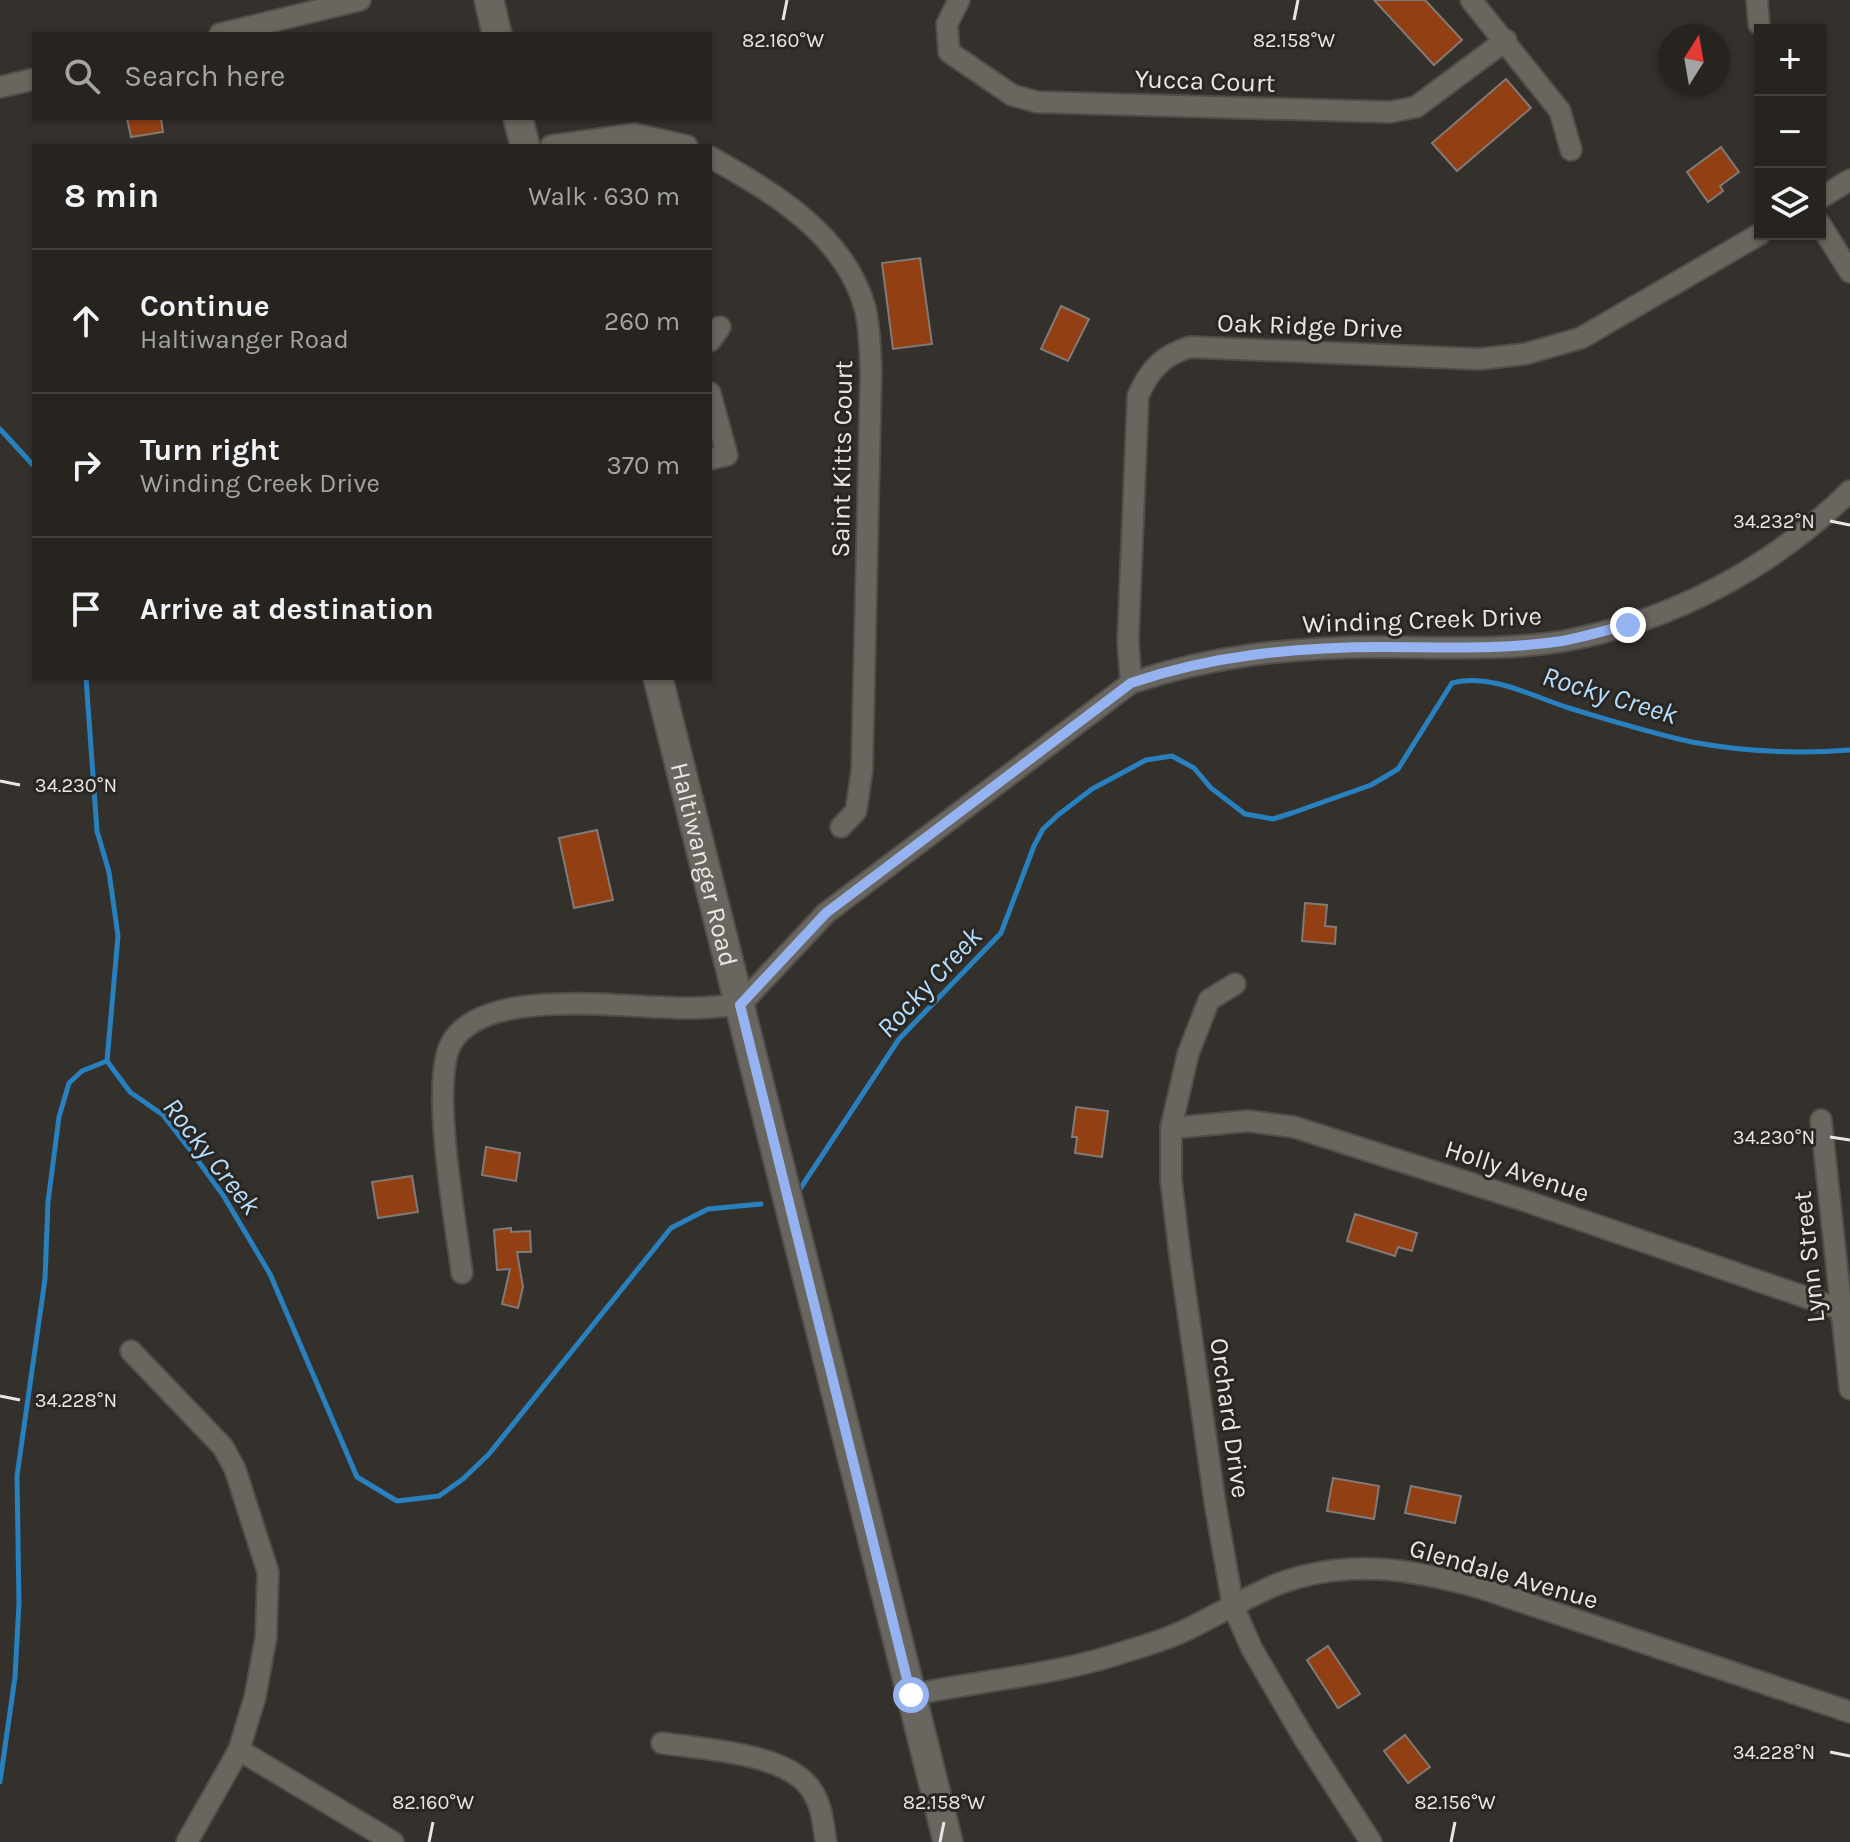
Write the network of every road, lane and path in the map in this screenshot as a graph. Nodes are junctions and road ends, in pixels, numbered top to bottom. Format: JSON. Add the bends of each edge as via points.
{"nodes":[{"id":1,"x":360,"y":0,"type":"edge"},
{"id":2,"x":489,"y":0,"type":"edge"},
{"id":3,"x":959,"y":0,"type":"edge"},
{"id":4,"x":1471,"y":0,"type":"edge"},
{"id":5,"x":1757,"y":0,"type":"edge"},
{"id":6,"x":1759,"y":24,"type":"dead end"},
{"id":7,"x":228,"y":32,"type":"edge"},
{"id":8,"x":497,"y":32,"type":"edge"},
{"id":9,"x":1506,"y":40,"type":"junction"},
{"id":10,"x":32,"y":79,"type":"edge"},
{"id":11,"x":0,"y":87,"type":"edge"},
{"id":12,"x":518,"y":120,"type":"edge"},
{"id":13,"x":524,"y":144,"type":"edge"},
{"id":14,"x":565,"y":144,"type":"edge"},
{"id":15,"x":678,"y":144,"type":"edge"},
{"id":16,"x":1571,"y":150,"type":"dead end"},
{"id":17,"x":712,"y":158,"type":"edge"},
{"id":18,"x":1850,"y":180,"type":"edge"},
{"id":19,"x":1826,"y":194,"type":"edge"},
{"id":20,"x":1826,"y":234,"type":"edge"},
{"id":21,"x":1754,"y":237,"type":"edge"},
{"id":22,"x":1850,"y":272,"type":"edge"},
{"id":23,"x":712,"y":400,"type":"edge"},
{"id":24,"x":712,"y":459,"type":"edge"},
{"id":25,"x":1850,"y":491,"type":"edge"},
{"id":26,"x":659,"y":680,"type":"edge"},
{"id":27,"x":1131,"y":683,"type":"junction"},
{"id":28,"x":841,"y":827,"type":"dead end"},
{"id":29,"x":1235,"y":984,"type":"dead end"},
{"id":30,"x":740,"y":1005,"type":"junction"},
{"id":31,"x":1821,"y":1120,"type":"dead end"},
{"id":32,"x":1171,"y":1128,"type":"junction"},
{"id":33,"x":462,"y":1273,"type":"dead end"},
{"id":34,"x":1840,"y":1309,"type":"junction"},
{"id":35,"x":131,"y":1351,"type":"dead end"},
{"id":36,"x":1850,"y":1389,"type":"edge"},
{"id":37,"x":1233,"y":1606,"type":"junction"},
{"id":38,"x":911,"y":1695,"type":"junction"},
{"id":39,"x":1850,"y":1712,"type":"edge"},
{"id":40,"x":662,"y":1743,"type":"dead end"},
{"id":41,"x":239,"y":1750,"type":"junction"},
{"id":42,"x":187,"y":1842,"type":"edge"},
{"id":43,"x":393,"y":1842,"type":"edge"},
{"id":44,"x":826,"y":1842,"type":"edge"},
{"id":45,"x":948,"y":1842,"type":"edge"},
{"id":46,"x":1371,"y":1842,"type":"edge"}],
"edges":[{"from":1,"to":7,"type":"street"},
{"from":2,"to":8,"type":"street"},
{"from":3,"to":9,"type":"street","name":"Yucca Court","via":[[947,24],[949,52],[1012,95],[1037,102],[1390,112],[1416,107]]},
{"from":4,"to":9,"type":"street"},
{"from":5,"to":6,"type":"street"},
{"from":9,"to":16,"type":"street","via":[[1560,111]]},
{"from":10,"to":11,"type":"street"},
{"from":12,"to":13,"type":"street"},
{"from":14,"to":15,"type":"street","via":[[635,134]]},
{"from":17,"to":28,"type":"street","name":"Saint Kitts Court","via":[[793,210],[835,248],[853,276],[865,310],[871,370],[862,770],[856,811]]},
{"from":18,"to":19,"type":"street"},
{"from":20,"to":22,"type":"street"},
{"from":21,"to":27,"type":"street","name":"Oak Ridge Drive","via":[[1581,338],[1525,354],[1479,359],[1190,347],[1170,353],[1147,375],[1138,396],[1128,641]]},
{"from":23,"to":24,"type":"street","via":[[727,455]]},
{"from":25,"to":27,"type":"street","name":"Winding Creek Drive","via":[[1828,513],[1710,595],[1628,625],[1562,641],[1506,646],[1245,654]]},
{"from":26,"to":30,"type":"street","name":"Haltiwanger Road"},
{"from":27,"to":30,"type":"street","name":"Winding Creek Drive","via":[[826,913]]},
{"from":29,"to":32,"type":"street","name":"Orchard Drive","via":[[1209,1000],[1188,1054]]},
{"from":30,"to":33,"type":"street","via":[[529,1006],[470,1023],[452,1041],[445,1070]]},
{"from":30,"to":38,"type":"street","name":"Haltiwanger Road"},
{"from":31,"to":34,"type":"street","name":"Lynn Street"},
{"from":32,"to":34,"type":"street","name":"Holly Avenue","via":[[1248,1121],[1294,1127]]},
{"from":32,"to":37,"type":"street","name":"Orchard Drive","via":[[1180,1256]]},
{"from":34,"to":36,"type":"street","name":"Lynn Street"},
{"from":35,"to":41,"type":"street","via":[[223,1447],[264,1555],[269,1591],[266,1637]]},
{"from":37,"to":38,"type":"street","name":"Glendale Avenue","via":[[1124,1653]]},
{"from":37,"to":39,"type":"street","name":"Glendale Avenue","via":[[1276,1585],[1328,1571],[1376,1567],[1427,1573]]},
{"from":37,"to":46,"type":"street","name":"Orchard Drive","via":[[1273,1687]]},
{"from":38,"to":45,"type":"street","name":"Haltiwanger Road"},
{"from":40,"to":44,"type":"street","via":[[754,1757],[795,1773],[821,1807]]},
{"from":41,"to":42,"type":"street"},
{"from":41,"to":43,"type":"street"}]}
